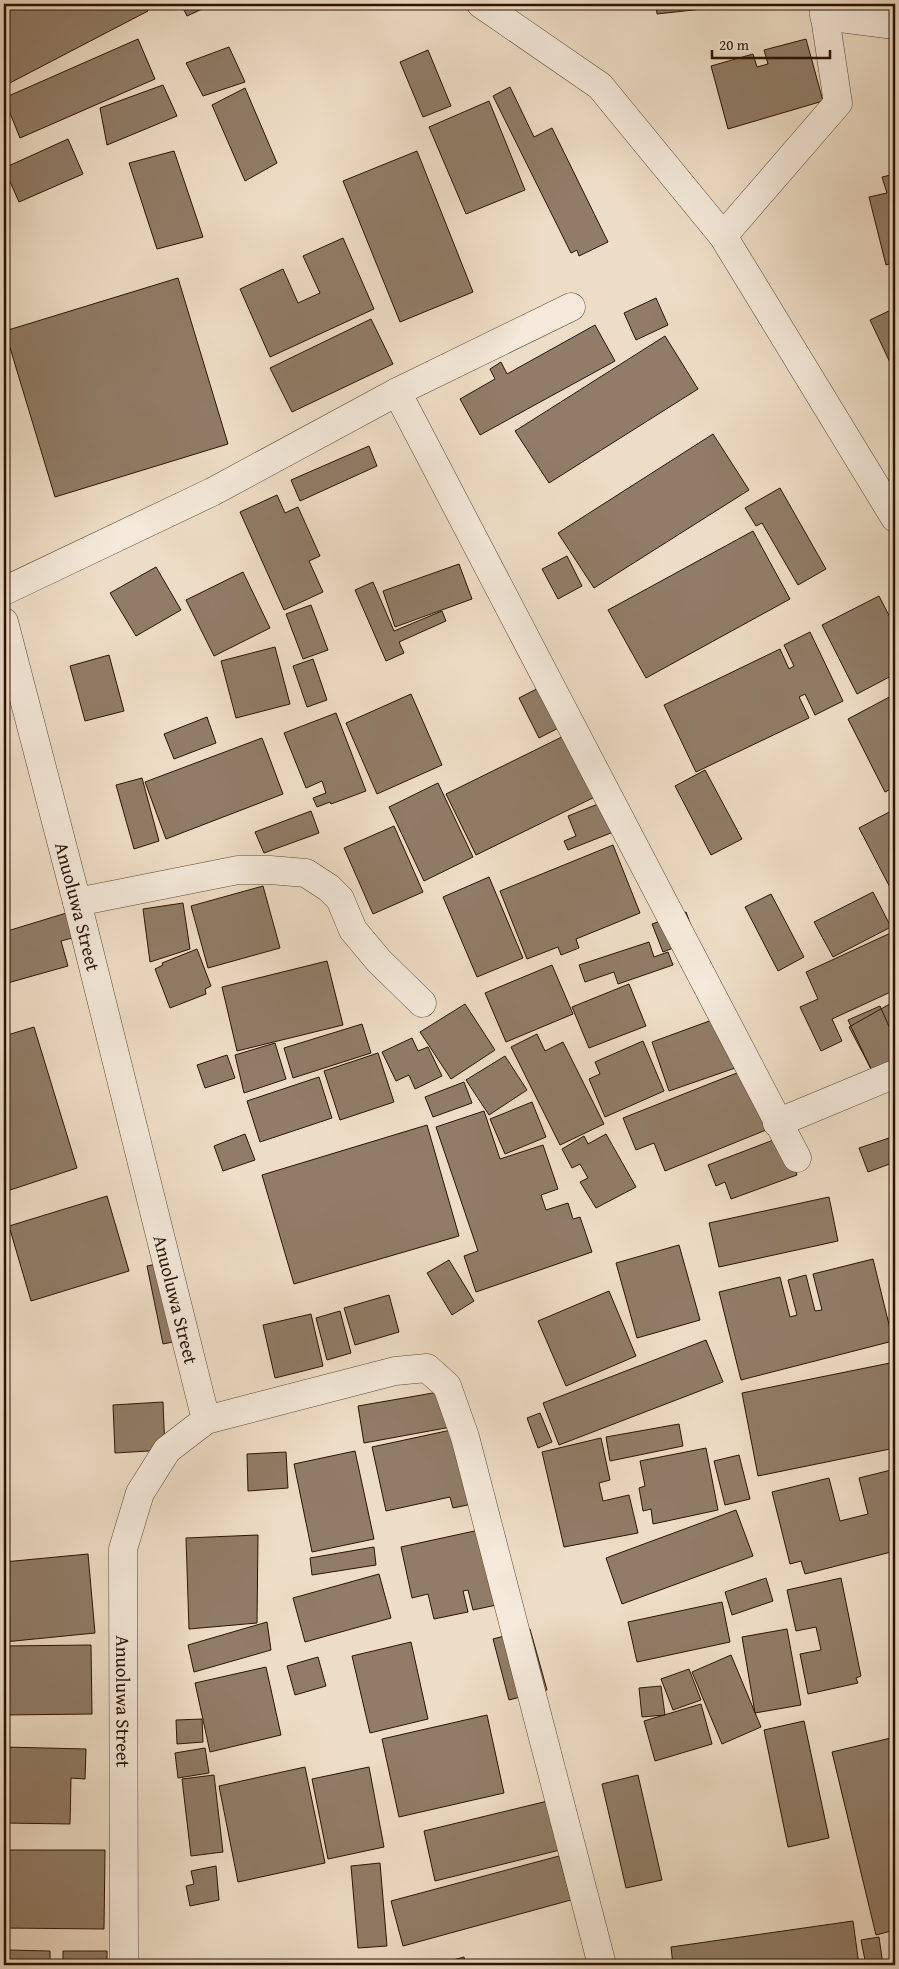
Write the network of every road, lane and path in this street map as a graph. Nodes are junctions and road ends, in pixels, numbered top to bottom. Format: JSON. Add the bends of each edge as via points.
{"nodes":[{"id":1,"x":481,"y":4,"type":"edge"},
{"id":2,"x":824,"y":10,"type":"edge"},
{"id":3,"x":895,"y":25,"type":"edge"},
{"id":4,"x":723,"y":236,"type":"junction"},
{"id":5,"x":571,"y":307,"type":"dead end"},
{"id":6,"x":397,"y":392,"type":"junction"},
{"id":7,"x":895,"y":518,"type":"edge"},
{"id":8,"x":4,"y":590,"type":"edge"},
{"id":9,"x":4,"y":622,"type":"edge"},
{"id":10,"x":78,"y":902,"type":"junction"},
{"id":11,"x":422,"y":1003,"type":"dead end"},
{"id":12,"x":895,"y":1074,"type":"edge"},
{"id":13,"x":777,"y":1123,"type":"junction"},
{"id":14,"x":797,"y":1158,"type":"dead end"},
{"id":15,"x":206,"y":1420,"type":"junction"},
{"id":16,"x":124,"y":1965,"type":"edge"},
{"id":17,"x":602,"y":1965,"type":"edge"}],
"edges":[{"from":1,"to":4,"type":"street","via":[[600,86]]},
{"from":2,"to":3,"type":"street"},
{"from":2,"to":4,"type":"street","via":[[838,103]]},
{"from":4,"to":7,"type":"street"},
{"from":5,"to":6,"type":"street"},
{"from":6,"to":8,"type":"street","via":[[212,492]]},
{"from":6,"to":13,"type":"street"},
{"from":9,"to":10,"type":"street","name":"Anuoluwa Street"},
{"from":10,"to":11,"type":"street","via":[[238,870],[306,873],[340,899],[353,930]]},
{"from":10,"to":15,"type":"street","name":"Anuoluwa Street"},
{"from":12,"to":13,"type":"street"},
{"from":13,"to":14,"type":"street"},
{"from":15,"to":16,"type":"street","name":"Anuoluwa Street","via":[[167,1450],[140,1493],[123,1549]]},
{"from":15,"to":17,"type":"street","via":[[395,1371],[427,1368],[447,1386],[464,1437]]}]}
